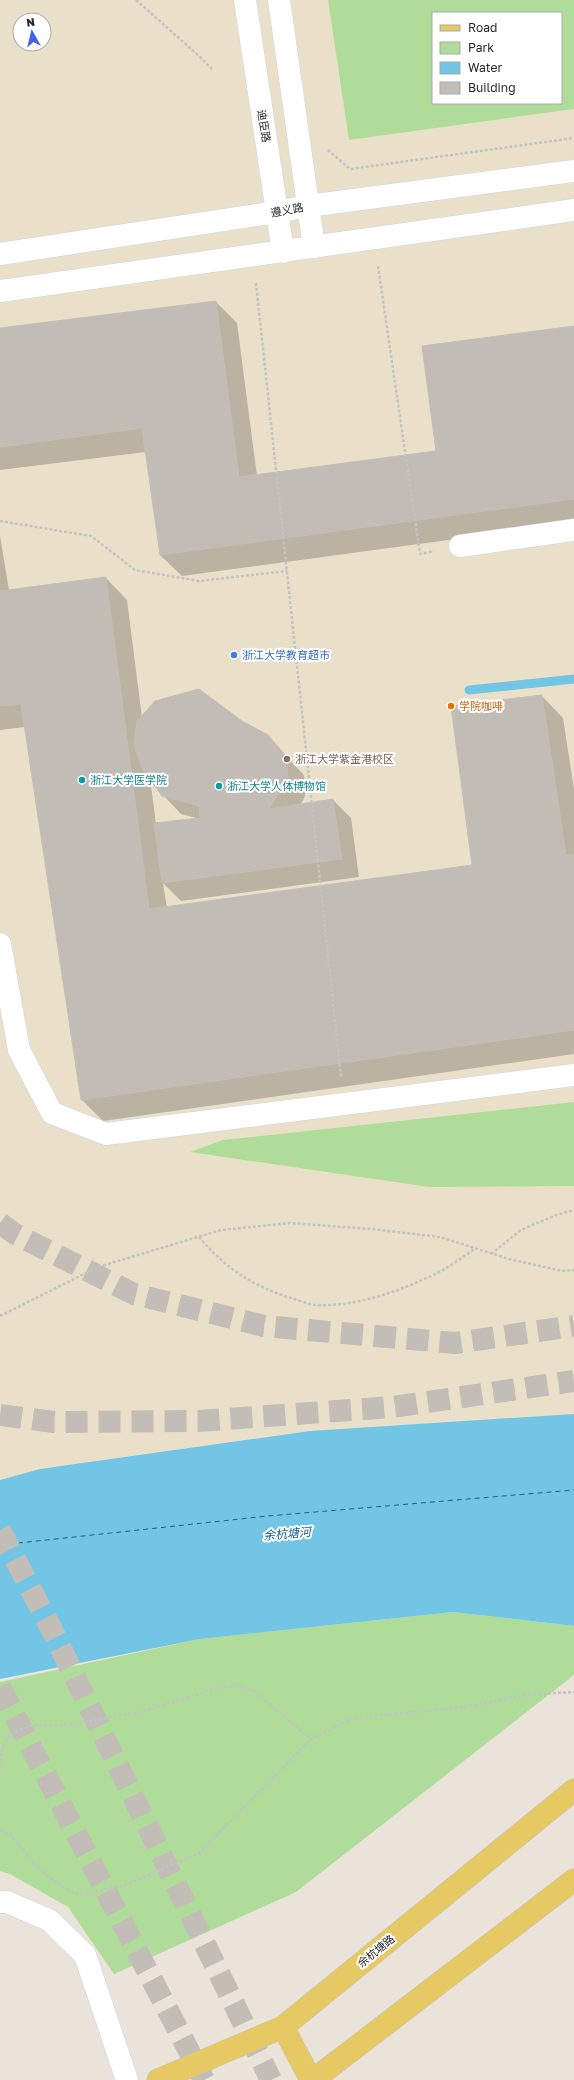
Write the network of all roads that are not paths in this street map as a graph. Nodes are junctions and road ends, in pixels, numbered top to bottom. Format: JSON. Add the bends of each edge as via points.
{"nodes":[{"id":1,"x":245,"y":0,"type":"edge"},
{"id":2,"x":279,"y":0,"type":"edge"},
{"id":3,"x":574,"y":171,"type":"edge"},
{"id":4,"x":308,"y":206,"type":"junction"},
{"id":5,"x":574,"y":210,"type":"edge"},
{"id":6,"x":277,"y":212,"type":"junction"},
{"id":7,"x":314,"y":247,"type":"junction"},
{"id":8,"x":283,"y":252,"type":"junction"},
{"id":9,"x":0,"y":254,"type":"edge"},
{"id":10,"x":0,"y":291,"type":"edge"},
{"id":11,"x":574,"y":530,"type":"edge"},
{"id":12,"x":460,"y":546,"type":"road end"},
{"id":13,"x":0,"y":944,"type":"edge"},
{"id":14,"x":574,"y":1075,"type":"edge"},
{"id":15,"x":574,"y":1790,"type":"edge"},
{"id":16,"x":574,"y":1880,"type":"edge"},
{"id":17,"x":0,"y":1902,"type":"edge"},
{"id":18,"x":283,"y":2027,"type":"junction"},
{"id":19,"x":127,"y":2080,"type":"edge"},
{"id":20,"x":158,"y":2080,"type":"edge"},
{"id":21,"x":312,"y":2080,"type":"edge"}],
"edges":[{"from":1,"to":6,"type":"street","name":"迪臣路"},
{"from":2,"to":4,"type":"street"},
{"from":3,"to":4,"type":"street","name":"遵义路"},
{"from":4,"to":6,"type":"street","name":"遵义路"},
{"from":4,"to":7,"type":"street"},
{"from":5,"to":7,"type":"street"},
{"from":6,"to":8,"type":"street","name":"迪臣路"},
{"from":6,"to":9,"type":"street","name":"遵义路"},
{"from":7,"to":8,"type":"street"},
{"from":8,"to":10,"type":"street"},
{"from":11,"to":12,"type":"street"},
{"from":13,"to":14,"type":"street","via":[[19,1050],[52,1113],[106,1134]]},
{"from":15,"to":18,"type":"main road","name":"余杭塘路"},
{"from":16,"to":21,"type":"main road"},
{"from":17,"to":19,"type":"street","via":[[7,1902],[49,1920],[85,1955]]},
{"from":18,"to":20,"type":"main road","name":"余杭塘路"},
{"from":18,"to":21,"type":"main road"}]}
